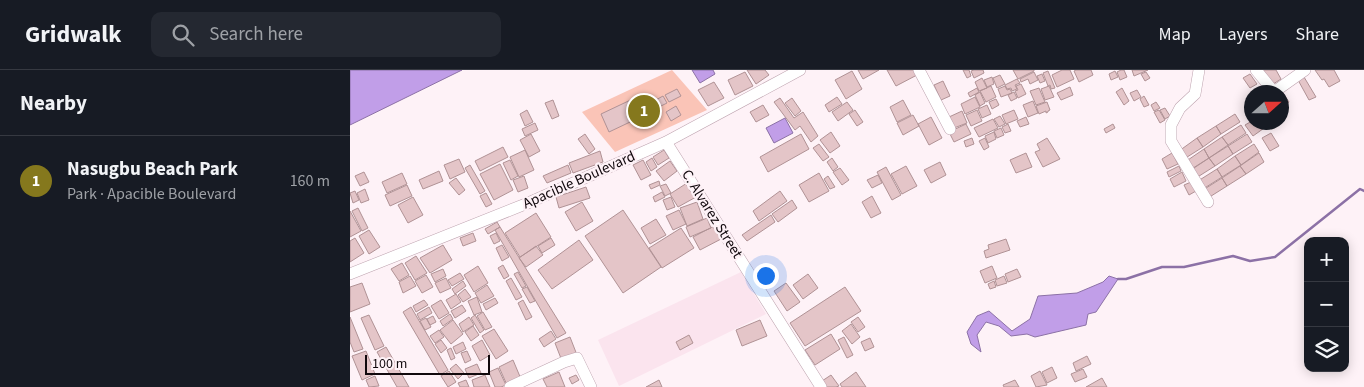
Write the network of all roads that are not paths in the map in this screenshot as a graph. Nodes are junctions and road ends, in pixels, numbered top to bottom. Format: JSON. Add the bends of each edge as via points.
{"nodes":[{"id":1,"x":800,"y":70,"type":"edge"},
{"id":2,"x":919,"y":70,"type":"edge"},
{"id":3,"x":1200,"y":70,"type":"edge"},
{"id":4,"x":1256,"y":70,"type":"edge"},
{"id":5,"x":1305,"y":70,"type":"edge"},
{"id":6,"x":950,"y":129,"type":"dead end"},
{"id":7,"x":666,"y":142,"type":"junction"},
{"id":8,"x":1208,"y":202,"type":"dead end"},
{"id":9,"x":350,"y":274,"type":"edge"},
{"id":10,"x":510,"y":387,"type":"edge"},
{"id":11,"x":591,"y":387,"type":"edge"},
{"id":12,"x":821,"y":387,"type":"edge"}],
"edges":[{"from":1,"to":7,"type":"street","name":"Apacible Boulevard"},
{"from":2,"to":6,"type":"street"},
{"from":3,"to":8,"type":"street","via":[[1195,94],[1180,108],[1171,125],[1171,142]]},
{"from":4,"to":5,"type":"street","via":[[1274,92]]},
{"from":7,"to":9,"type":"street","name":"Apacible Boulevard","via":[[528,203]]},
{"from":7,"to":12,"type":"street","name":"C. Alvarez Street"},
{"from":10,"to":11,"type":"street","via":[[577,358]]}]}
